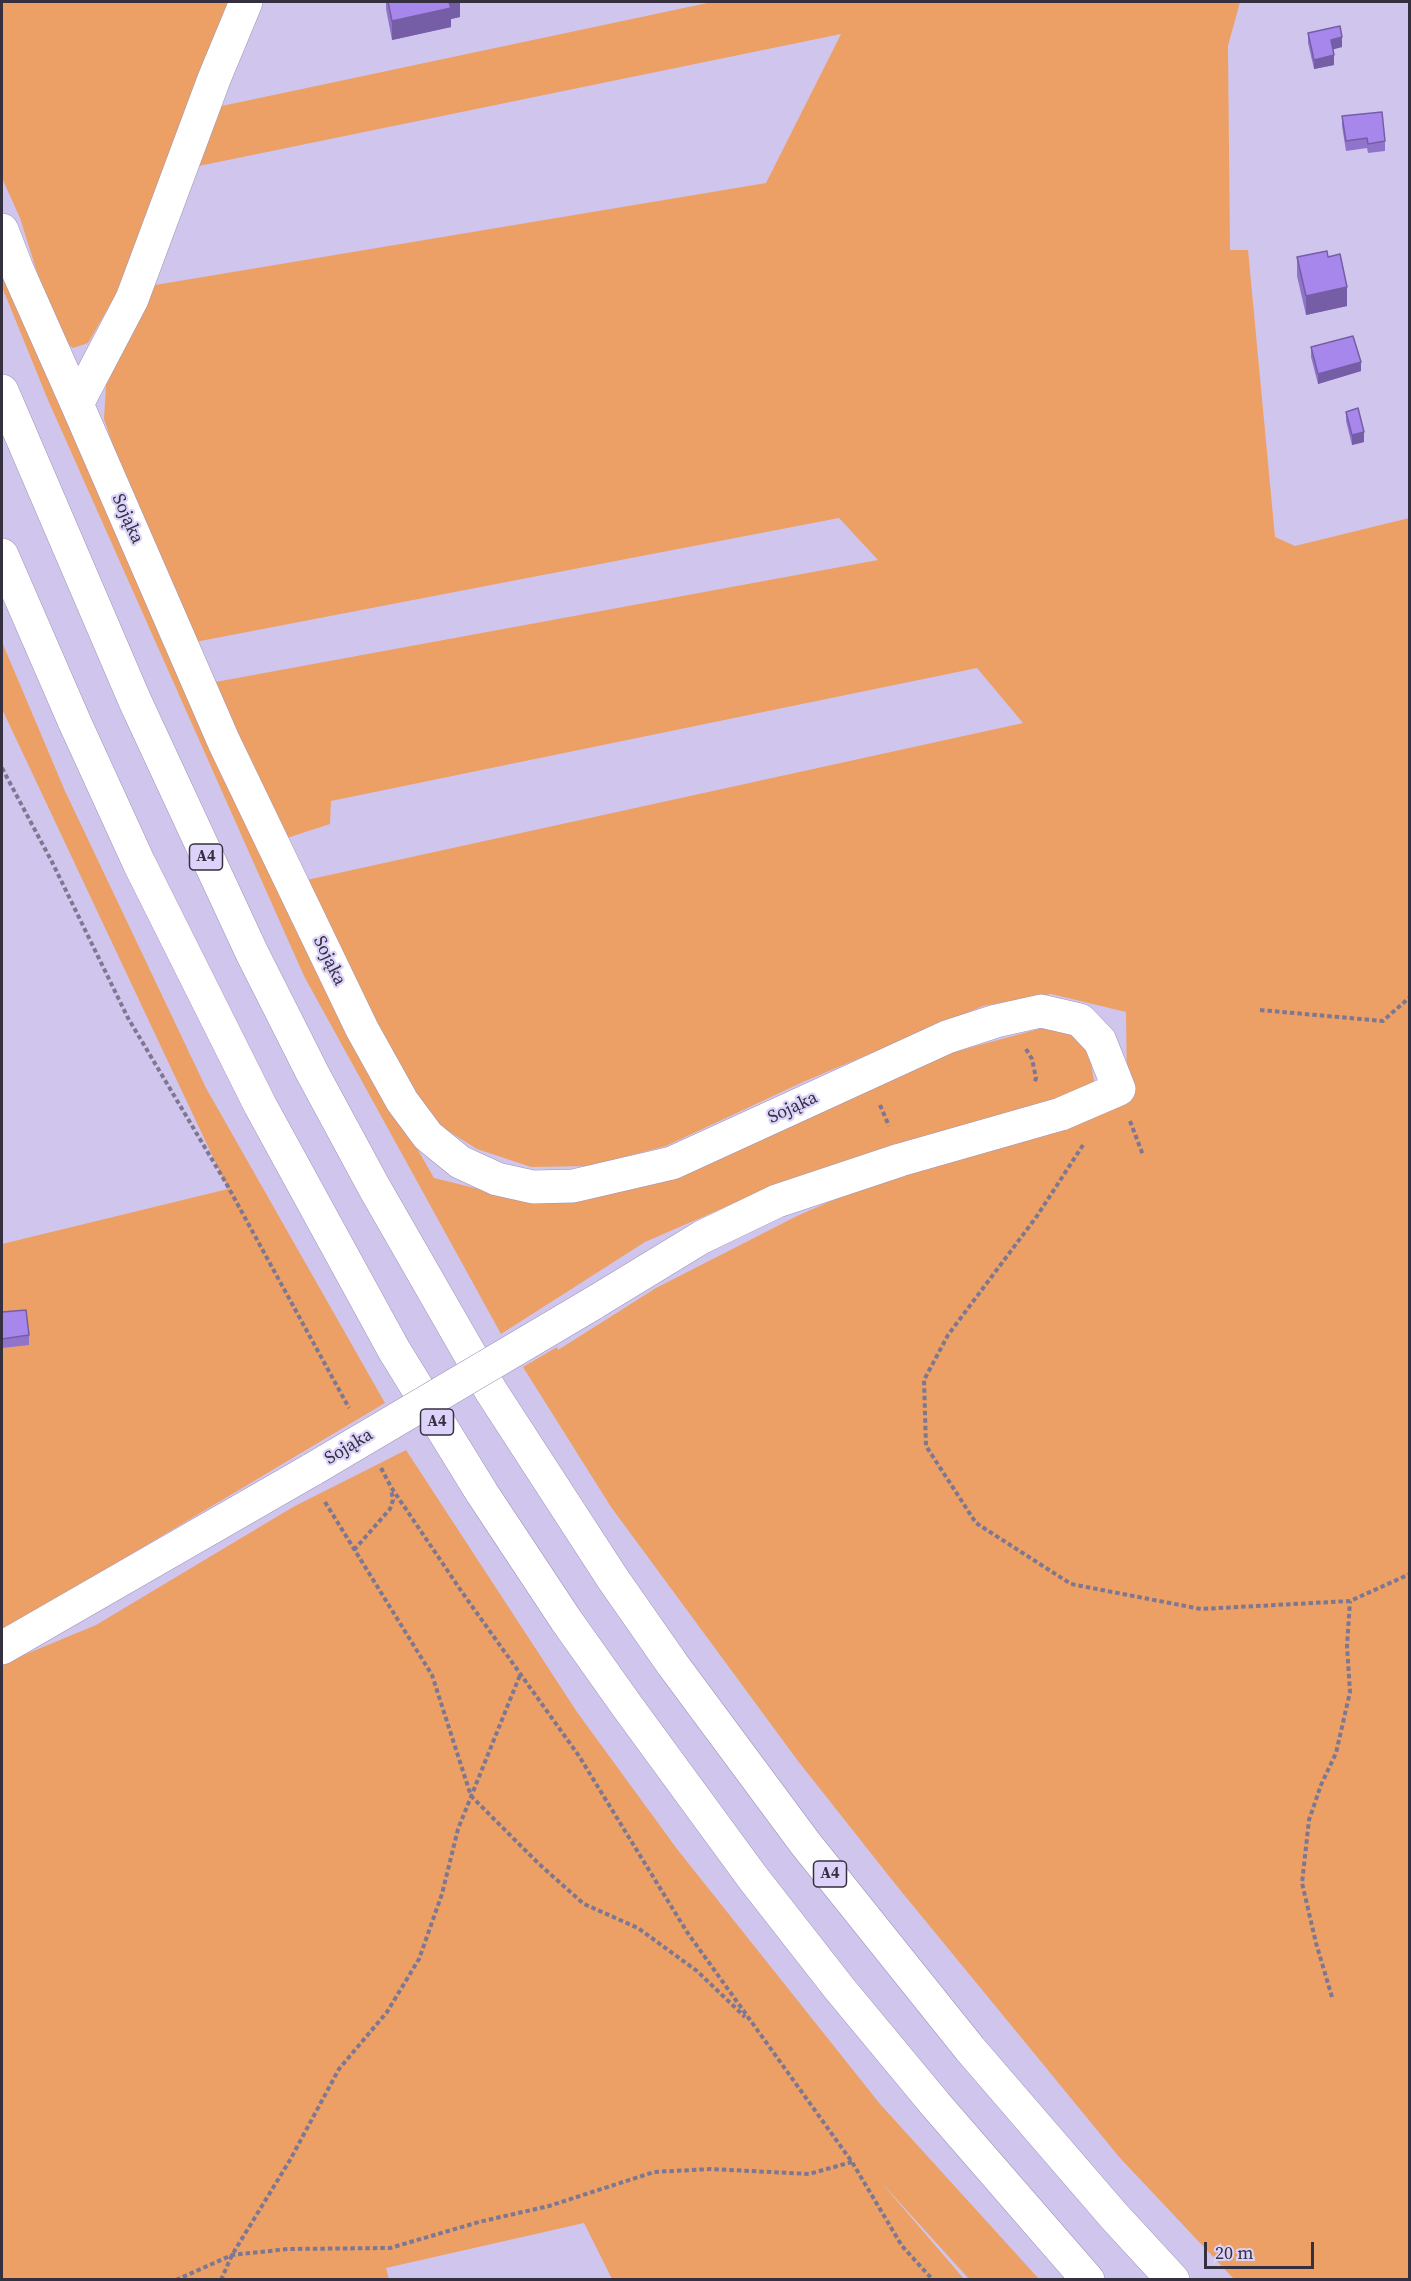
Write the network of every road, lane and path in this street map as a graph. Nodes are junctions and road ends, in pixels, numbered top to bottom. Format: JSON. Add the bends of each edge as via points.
{"nodes":[{"id":1,"x":246,"y":2,"type":"edge"},
{"id":2,"x":2,"y":230,"type":"edge"},
{"id":3,"x":2,"y":391,"type":"edge"},
{"id":4,"x":77,"y":404,"type":"junction"},
{"id":5,"x":2,"y":555,"type":"edge"},
{"id":6,"x":2,"y":768,"type":"edge"},
{"id":7,"x":1410,"y":997,"type":"edge"},
{"id":8,"x":1260,"y":1010,"type":"dead end"},
{"id":9,"x":996,"y":1021,"type":"junction"},
{"id":10,"x":865,"y":1075,"type":"junction"},
{"id":11,"x":1022,"y":1124,"type":"junction"},
{"id":12,"x":1087,"y":1137,"type":"dead end"},
{"id":13,"x":900,"y":1160,"type":"junction"},
{"id":14,"x":352,"y":1414,"type":"dead end"},
{"id":15,"x":380,"y":1466,"type":"dead end"},
{"id":16,"x":318,"y":1483,"type":"junction"},
{"id":17,"x":391,"y":1487,"type":"junction"},
{"id":18,"x":354,"y":1550,"type":"junction"},
{"id":19,"x":1410,"y":1574,"type":"edge"},
{"id":20,"x":1350,"y":1601,"type":"junction"},
{"id":21,"x":2,"y":1648,"type":"edge"},
{"id":22,"x":521,"y":1674,"type":"junction"},
{"id":23,"x":471,"y":1796,"type":"junction"},
{"id":24,"x":1332,"y":1997,"type":"dead end"},
{"id":25,"x":752,"y":2023,"type":"junction"},
{"id":26,"x":852,"y":2162,"type":"junction"},
{"id":27,"x":232,"y":2255,"type":"junction"},
{"id":28,"x":176,"y":2280,"type":"edge"},
{"id":29,"x":221,"y":2280,"type":"edge"},
{"id":30,"x":933,"y":2280,"type":"edge"},
{"id":31,"x":1088,"y":2280,"type":"edge"},
{"id":32,"x":1173,"y":2280,"type":"edge"}],
"edges":[{"from":1,"to":4,"type":"main road","via":[[132,299]]},
{"from":2,"to":4,"type":"main road","name":"Sojąka"},
{"from":3,"to":32,"type":"main road","number":"A4","via":[[135,702],[252,953],[374,1187],[491,1391],[626,1598],[805,1843],[970,2049]]},
{"from":4,"to":10,"type":"main road","name":"Sojąka","via":[[224,742],[285,870],[362,1029],[402,1101],[428,1136],[460,1162],[497,1179],[533,1187],[573,1186],[672,1163]]},
{"from":5,"to":31,"type":"main road","number":"A4","via":[[75,723],[198,984],[315,1210],[470,1474],[586,1649],[753,1878],[936,2105]]},
{"from":6,"to":14,"type":"path","via":[[128,1018],[226,1183]]},
{"from":7,"to":8,"type":"path","via":[[1383,1021]]},
{"from":9,"to":10,"type":"main road","name":"Sojąka","via":[[946,1037]]},
{"from":9,"to":11,"type":"path","via":[[1019,1036],[1032,1059],[1036,1078]]},
{"from":9,"to":11,"type":"main road","name":"Sojąka","via":[[1041,1011],[1080,1020],[1100,1041],[1119,1089],[1061,1114]]},
{"from":10,"to":13,"type":"path","via":[[886,1117]]},
{"from":11,"to":13,"type":"main road","name":"Sojąka"},
{"from":12,"to":20,"type":"path","via":[[1037,1215],[948,1335],[924,1380],[926,1446],[976,1523],[1071,1584],[1201,1609]]},
{"from":13,"to":16,"type":"main road","name":"Sojąka","bridge":true,"via":[[777,1201],[702,1237]]},
{"from":15,"to":17,"type":"path"},
{"from":16,"to":18,"type":"path"},
{"from":16,"to":21,"type":"main road","name":"Sojąka"},
{"from":17,"to":18,"type":"path","via":[[390,1509]]},
{"from":17,"to":22,"type":"path"},
{"from":18,"to":23,"type":"path","via":[[432,1675]]},
{"from":19,"to":20,"type":"path"},
{"from":20,"to":24,"type":"path","via":[[1350,1692],[1336,1753],[1309,1820],[1302,1883]]},
{"from":22,"to":23,"type":"path"},
{"from":22,"to":25,"type":"path","via":[[579,1756],[687,1932]]},
{"from":23,"to":25,"type":"path","via":[[584,1904],[638,1928],[697,1971]]},
{"from":23,"to":27,"type":"path","via":[[419,1959],[387,2012],[339,2069]]},
{"from":25,"to":26,"type":"path"},
{"from":26,"to":27,"type":"path","via":[[809,2174],[711,2169],[654,2172],[549,2206],[390,2248],[288,2249]]},
{"from":26,"to":30,"type":"path","via":[[902,2246]]},
{"from":27,"to":28,"type":"path"},
{"from":27,"to":29,"type":"path"}]}
